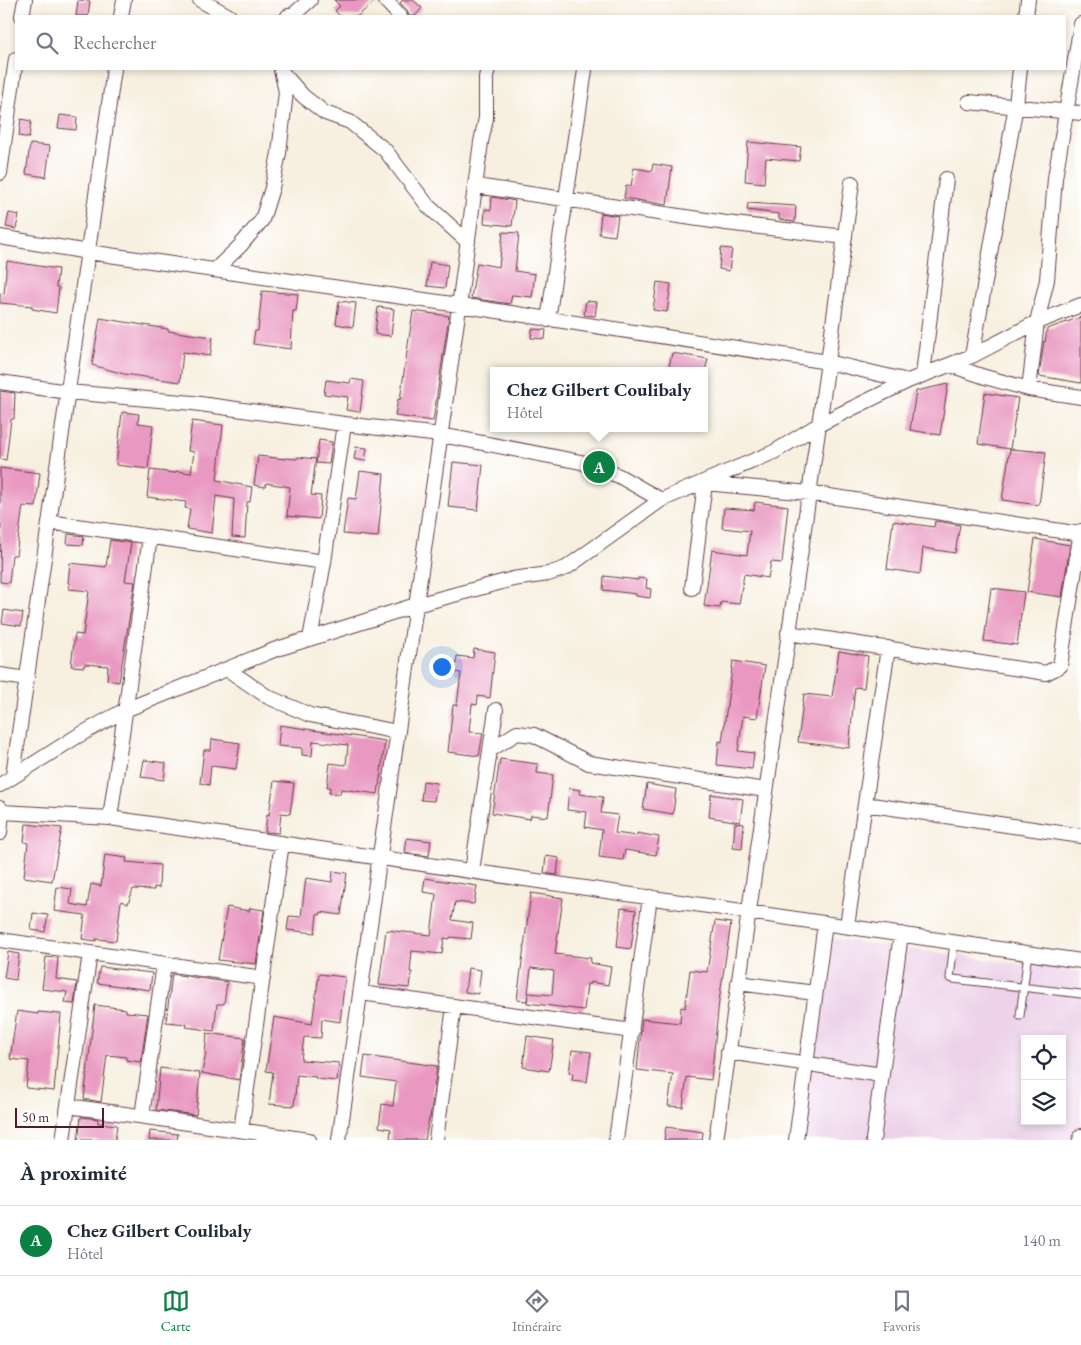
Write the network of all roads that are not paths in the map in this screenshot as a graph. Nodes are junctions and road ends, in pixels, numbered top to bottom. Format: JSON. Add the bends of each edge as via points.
{"nodes":[{"id":1,"x":25,"y":0,"type":"edge"},
{"id":2,"x":124,"y":0,"type":"edge"},
{"id":3,"x":200,"y":0,"type":"edge"},
{"id":4,"x":310,"y":0,"type":"edge"},
{"id":5,"x":385,"y":0,"type":"edge"},
{"id":6,"x":1028,"y":0,"type":"edge"},
{"id":7,"x":22,"y":15,"type":"edge"},
{"id":8,"x":122,"y":15,"type":"edge"},
{"id":9,"x":227,"y":15,"type":"edge"},
{"id":10,"x":294,"y":15,"type":"edge"},
{"id":11,"x":399,"y":15,"type":"edge"},
{"id":12,"x":1026,"y":15,"type":"edge"},
{"id":13,"x":1081,"y":24,"type":"edge"},
{"id":14,"x":15,"y":61,"type":"edge"},
{"id":15,"x":114,"y":70,"type":"edge"},
{"id":16,"x":280,"y":70,"type":"edge"},
{"id":17,"x":488,"y":70,"type":"edge"},
{"id":18,"x":585,"y":70,"type":"dead end"},
{"id":19,"x":1020,"y":70,"type":"edge"},
{"id":20,"x":7,"y":80,"type":"edge"},
{"id":21,"x":969,"y":102,"type":"dead end"},
{"id":22,"x":1016,"y":105,"type":"junction"},
{"id":23,"x":1074,"y":112,"type":"edge"},
{"id":24,"x":0,"y":173,"type":"edge"},
{"id":25,"x":946,"y":179,"type":"dead end"},
{"id":26,"x":852,"y":184,"type":"dead end"},
{"id":27,"x":476,"y":186,"type":"junction"},
{"id":28,"x":566,"y":199,"type":"junction"},
{"id":29,"x":0,"y":237,"type":"edge"},
{"id":30,"x":845,"y":237,"type":"junction"},
{"id":31,"x":468,"y":242,"type":"junction"},
{"id":32,"x":88,"y":252,"type":"junction"},
{"id":33,"x":215,"y":270,"type":"junction"},
{"id":34,"x":459,"y":305,"type":"junction"},
{"id":35,"x":1081,"y":305,"type":"edge"},
{"id":36,"x":548,"y":320,"type":"junction"},
{"id":37,"x":1037,"y":322,"type":"junction"},
{"id":38,"x":972,"y":356,"type":"junction"},
{"id":39,"x":828,"y":362,"type":"junction"},
{"id":40,"x":950,"y":365,"type":"junction"},
{"id":41,"x":924,"y":375,"type":"junction"},
{"id":42,"x":908,"y":381,"type":"junction"},
{"id":43,"x":0,"y":382,"type":"edge"},
{"id":44,"x":1029,"y":389,"type":"junction"},
{"id":45,"x":68,"y":392,"type":"junction"},
{"id":46,"x":1081,"y":397,"type":"edge"},
{"id":47,"x":344,"y":424,"type":"junction"},
{"id":48,"x":818,"y":425,"type":"junction"},
{"id":49,"x":441,"y":435,"type":"junction"},
{"id":50,"x":705,"y":482,"type":"junction"},
{"id":51,"x":809,"y":493,"type":"junction"},
{"id":52,"x":661,"y":500,"type":"junction"},
{"id":53,"x":50,"y":522,"type":"junction"},
{"id":54,"x":1081,"y":533,"type":"edge"},
{"id":55,"x":150,"y":537,"type":"junction"},
{"id":56,"x":324,"y":562,"type":"junction"},
{"id":57,"x":692,"y":588,"type":"dead end"},
{"id":58,"x":416,"y":605,"type":"junction"},
{"id":59,"x":788,"y":633,"type":"junction"},
{"id":60,"x":310,"y":639,"type":"junction"},
{"id":61,"x":888,"y":648,"type":"junction"},
{"id":62,"x":228,"y":669,"type":"junction"},
{"id":63,"x":0,"y":675,"type":"edge"},
{"id":64,"x":27,"y":678,"type":"junction"},
{"id":65,"x":125,"y":710,"type":"junction"},
{"id":66,"x":496,"y":710,"type":"dead end"},
{"id":67,"x":398,"y":732,"type":"junction"},
{"id":68,"x":490,"y":750,"type":"junction"},
{"id":69,"x":14,"y":775,"type":"junction"},
{"id":70,"x":0,"y":785,"type":"edge"},
{"id":71,"x":766,"y":790,"type":"junction"},
{"id":72,"x":865,"y":804,"type":"junction"},
{"id":73,"x":1,"y":810,"type":"edge"},
{"id":74,"x":110,"y":818,"type":"junction"},
{"id":75,"x":0,"y":832,"type":"edge"},
{"id":76,"x":1081,"y":836,"type":"edge"},
{"id":77,"x":282,"y":844,"type":"junction"},
{"id":78,"x":380,"y":858,"type":"junction"},
{"id":79,"x":472,"y":871,"type":"junction"},
{"id":80,"x":650,"y":897,"type":"junction"},
{"id":81,"x":748,"y":912,"type":"junction"},
{"id":82,"x":825,"y":923,"type":"junction"},
{"id":83,"x":847,"y":926,"type":"junction"},
{"id":84,"x":901,"y":934,"type":"junction"},
{"id":85,"x":0,"y":940,"type":"edge"},
{"id":86,"x":954,"y":942,"type":"junction"},
{"id":87,"x":90,"y":953,"type":"junction"},
{"id":88,"x":1028,"y":953,"type":"junction"},
{"id":89,"x":1081,"y":960,"type":"edge"},
{"id":90,"x":164,"y":964,"type":"junction"},
{"id":91,"x":263,"y":978,"type":"junction"},
{"id":92,"x":738,"y":983,"type":"junction"},
{"id":93,"x":1024,"y":987,"type":"junction"},
{"id":94,"x":360,"y":993,"type":"junction"},
{"id":95,"x":815,"y":993,"type":"junction"},
{"id":96,"x":1081,"y":994,"type":"edge"},
{"id":97,"x":454,"y":1006,"type":"junction"},
{"id":98,"x":1020,"y":1016,"type":"dead end"},
{"id":99,"x":632,"y":1031,"type":"junction"},
{"id":100,"x":728,"y":1052,"type":"junction"},
{"id":101,"x":806,"y":1064,"type":"junction"},
{"id":102,"x":882,"y":1076,"type":"junction"},
{"id":103,"x":68,"y":1106,"type":"junction"},
{"id":104,"x":142,"y":1116,"type":"junction"},
{"id":105,"x":241,"y":1130,"type":"junction"},
{"id":106,"x":1081,"y":1136,"type":"edge"},
{"id":107,"x":64,"y":1140,"type":"edge"},
{"id":108,"x":309,"y":1140,"type":"edge"},
{"id":109,"x":339,"y":1140,"type":"edge"},
{"id":110,"x":436,"y":1140,"type":"edge"},
{"id":111,"x":616,"y":1140,"type":"edge"},
{"id":112,"x":716,"y":1140,"type":"edge"},
{"id":113,"x":796,"y":1140,"type":"edge"},
{"id":114,"x":873,"y":1140,"type":"edge"},
{"id":115,"x":1080,"y":1140,"type":"edge"}],
"edges":[{"from":1,"to":7,"type":"street"},
{"from":2,"to":8,"type":"street"},
{"from":3,"to":9,"type":"street"},
{"from":4,"to":10,"type":"street"},
{"from":5,"to":11,"type":"street"},
{"from":6,"to":12,"type":"street"},
{"from":13,"to":23,"type":"street"},
{"from":14,"to":20,"type":"street"},
{"from":15,"to":32,"type":"street"},
{"from":16,"to":31,"type":"street","via":[[310,102],[325,113],[350,122],[384,150],[428,206]]},
{"from":16,"to":33,"type":"street","via":[[286,92],[283,120],[272,188],[262,220]]},
{"from":17,"to":27,"type":"street","via":[[486,118]]},
{"from":18,"to":28,"type":"street"},
{"from":19,"to":22,"type":"street"},
{"from":20,"to":24,"type":"street"},
{"from":21,"to":22,"type":"street"},
{"from":22,"to":23,"type":"street"},
{"from":22,"to":38,"type":"street"},
{"from":23,"to":37,"type":"street","via":[[1055,178],[1047,280]]},
{"from":25,"to":41,"type":"street"},
{"from":26,"to":30,"type":"street"},
{"from":27,"to":28,"type":"street"},
{"from":27,"to":31,"type":"street"},
{"from":28,"to":30,"type":"street"},
{"from":28,"to":36,"type":"street"},
{"from":29,"to":32,"type":"street"},
{"from":30,"to":39,"type":"street"},
{"from":31,"to":34,"type":"street"},
{"from":32,"to":33,"type":"street"},
{"from":32,"to":45,"type":"street"},
{"from":33,"to":34,"type":"street"},
{"from":34,"to":36,"type":"street"},
{"from":34,"to":49,"type":"street"},
{"from":35,"to":37,"type":"street"},
{"from":36,"to":39,"type":"street"},
{"from":37,"to":38,"type":"street"},
{"from":37,"to":44,"type":"street"},
{"from":38,"to":40,"type":"street"},
{"from":39,"to":42,"type":"street"},
{"from":39,"to":48,"type":"street"},
{"from":40,"to":41,"type":"street"},
{"from":40,"to":44,"type":"street"},
{"from":41,"to":42,"type":"street"},
{"from":42,"to":48,"type":"street"},
{"from":43,"to":45,"type":"street"},
{"from":44,"to":46,"type":"street"},
{"from":45,"to":47,"type":"street","via":[[193,403]]},
{"from":45,"to":53,"type":"street"},
{"from":47,"to":49,"type":"street"},
{"from":47,"to":56,"type":"street"},
{"from":48,"to":50,"type":"street","via":[[774,452]]},
{"from":48,"to":51,"type":"street"},
{"from":49,"to":52,"type":"street","via":[[581,462],[620,476]]},
{"from":49,"to":58,"type":"street"},
{"from":50,"to":51,"type":"street"},
{"from":50,"to":52,"type":"street"},
{"from":50,"to":57,"type":"street"},
{"from":51,"to":54,"type":"street"},
{"from":51,"to":59,"type":"street"},
{"from":52,"to":58,"type":"street","via":[[566,568]]},
{"from":53,"to":55,"type":"street"},
{"from":53,"to":64,"type":"street"},
{"from":54,"to":61,"type":"street","via":[[1060,666],[1046,673]]},
{"from":55,"to":56,"type":"street"},
{"from":55,"to":65,"type":"street"},
{"from":56,"to":60,"type":"street"},
{"from":58,"to":60,"type":"street"},
{"from":58,"to":67,"type":"street"},
{"from":59,"to":61,"type":"street"},
{"from":59,"to":71,"type":"street"},
{"from":60,"to":62,"type":"street"},
{"from":61,"to":72,"type":"street"},
{"from":62,"to":65,"type":"street"},
{"from":62,"to":67,"type":"street","via":[[268,697],[310,715]]},
{"from":63,"to":64,"type":"street"},
{"from":64,"to":69,"type":"street"},
{"from":65,"to":69,"type":"street"},
{"from":65,"to":74,"type":"street"},
{"from":66,"to":68,"type":"street"},
{"from":67,"to":78,"type":"street"},
{"from":68,"to":71,"type":"street","via":[[517,733],[534,735],[589,763]]},
{"from":68,"to":79,"type":"street"},
{"from":69,"to":70,"type":"street"},
{"from":71,"to":81,"type":"street"},
{"from":72,"to":76,"type":"street"},
{"from":72,"to":83,"type":"street"},
{"from":73,"to":74,"type":"street"},
{"from":73,"to":75,"type":"street"},
{"from":74,"to":77,"type":"street"},
{"from":77,"to":78,"type":"street"},
{"from":77,"to":91,"type":"street"},
{"from":78,"to":79,"type":"street"},
{"from":78,"to":94,"type":"street"},
{"from":79,"to":80,"type":"street"},
{"from":80,"to":81,"type":"street"},
{"from":80,"to":99,"type":"street"},
{"from":81,"to":82,"type":"street"},
{"from":81,"to":92,"type":"street"},
{"from":82,"to":83,"type":"street"},
{"from":82,"to":95,"type":"street"},
{"from":83,"to":84,"type":"street"},
{"from":84,"to":86,"type":"street"},
{"from":84,"to":102,"type":"street"},
{"from":85,"to":87,"type":"street"},
{"from":86,"to":88,"type":"street"},
{"from":86,"to":93,"type":"lane","via":[[950,978]]},
{"from":87,"to":90,"type":"street"},
{"from":87,"to":103,"type":"street"},
{"from":88,"to":89,"type":"street"},
{"from":88,"to":93,"type":"lane"},
{"from":90,"to":91,"type":"street"},
{"from":90,"to":104,"type":"street"},
{"from":91,"to":105,"type":"street"},
{"from":92,"to":95,"type":"street"},
{"from":92,"to":100,"type":"street"},
{"from":93,"to":96,"type":"lane"},
{"from":93,"to":98,"type":"lane"},
{"from":94,"to":97,"type":"street"},
{"from":94,"to":109,"type":"street"},
{"from":95,"to":101,"type":"street"},
{"from":97,"to":99,"type":"street"},
{"from":97,"to":110,"type":"street"},
{"from":99,"to":111,"type":"street"},
{"from":100,"to":101,"type":"street"},
{"from":100,"to":112,"type":"street"},
{"from":101,"to":102,"type":"street"},
{"from":101,"to":113,"type":"street"},
{"from":102,"to":114,"type":"street"},
{"from":103,"to":104,"type":"street"},
{"from":103,"to":107,"type":"street"},
{"from":104,"to":105,"type":"street"},
{"from":105,"to":108,"type":"street"},
{"from":106,"to":115,"type":"street"}]}
